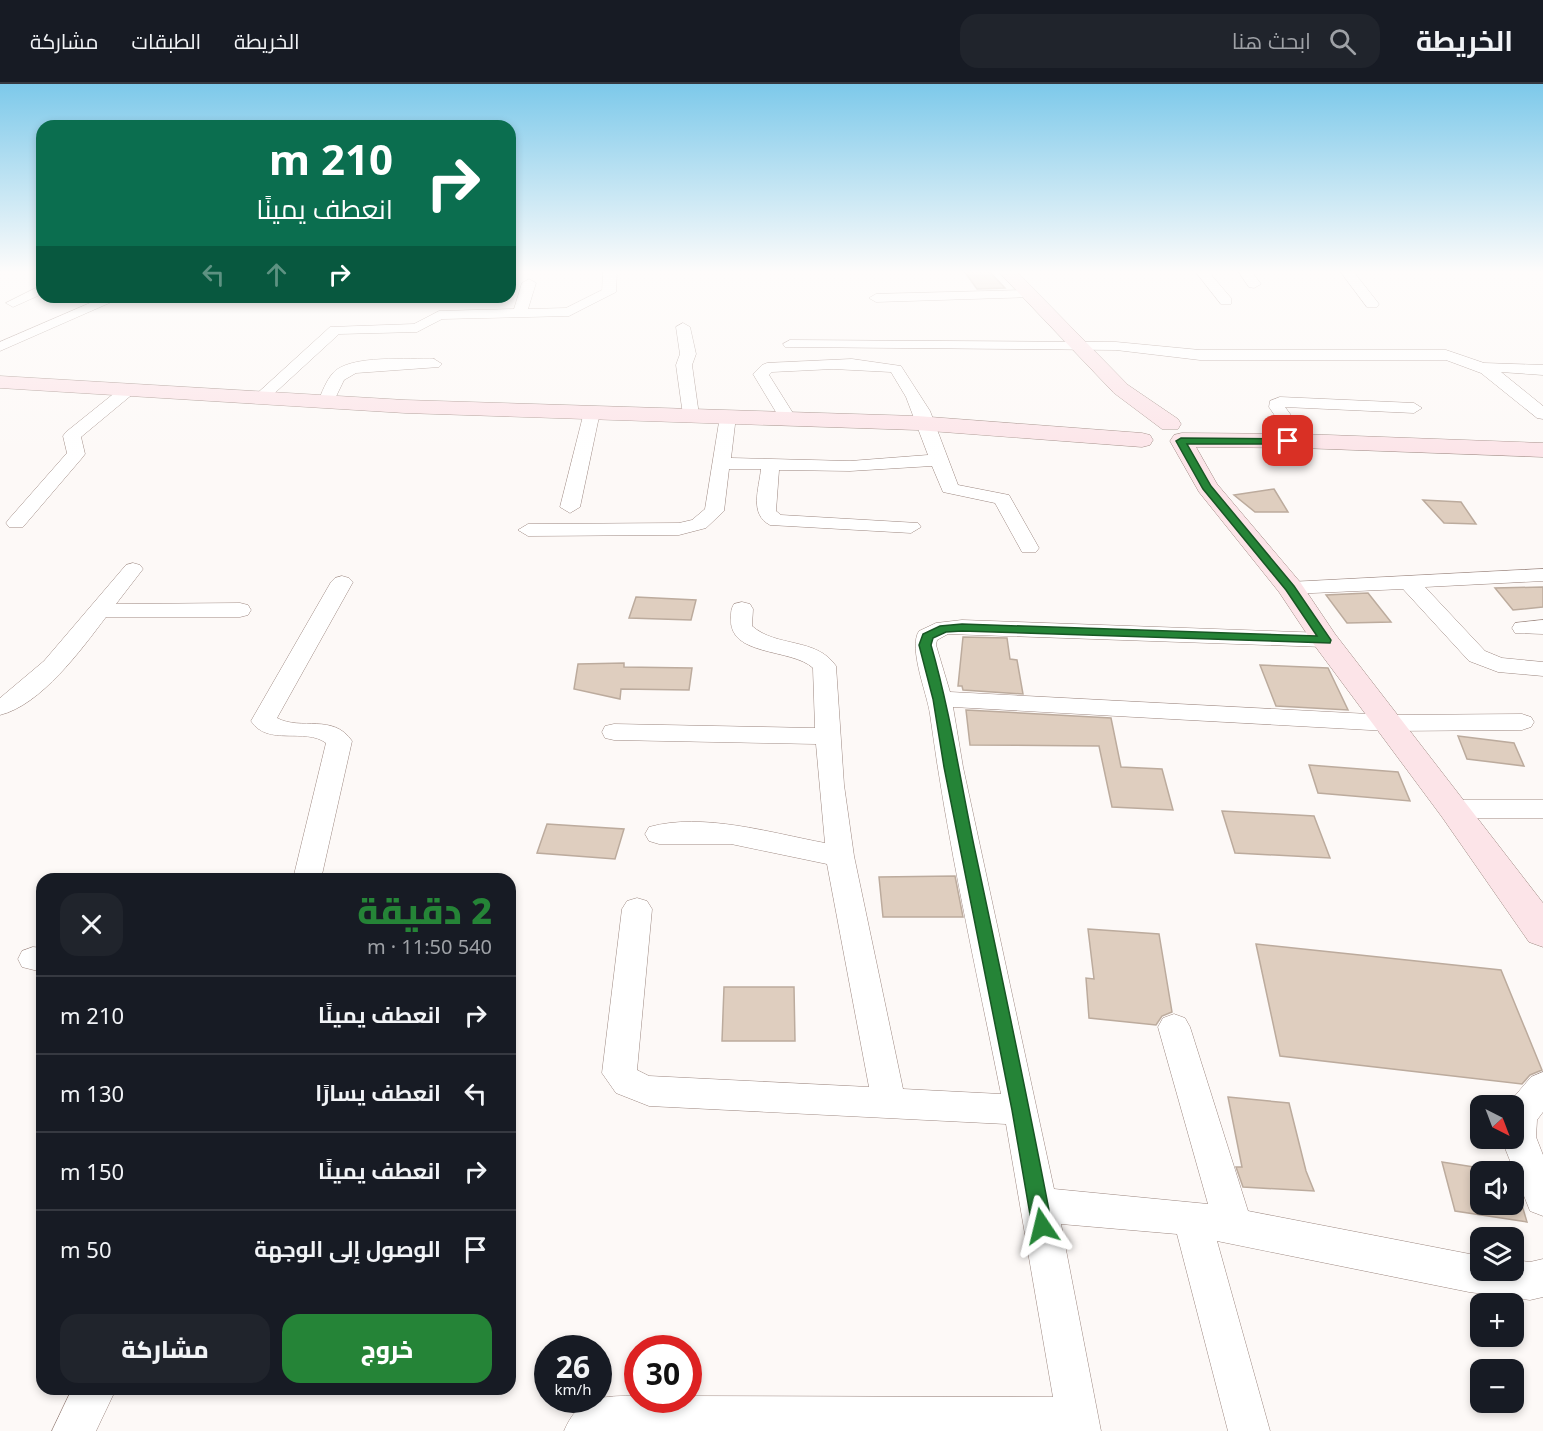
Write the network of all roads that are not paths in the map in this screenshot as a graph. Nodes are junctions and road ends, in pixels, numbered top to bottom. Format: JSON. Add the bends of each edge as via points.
{"nodes":[{"id":1,"x":30,"y":334,"type":"edge"},
{"id":2,"x":330,"y":334,"type":"edge"},
{"id":3,"x":684,"y":334,"type":"edge"},
{"id":4,"x":1068,"y":334,"type":"edge"},
{"id":5,"x":790,"y":344,"type":"dead end"},
{"id":6,"x":0,"y":347,"type":"edge"},
{"id":7,"x":1080,"y":347,"type":"junction"},
{"id":8,"x":434,"y":364,"type":"dead end"},
{"id":9,"x":1485,"y":367,"type":"junction"},
{"id":10,"x":1543,"y":370,"type":"edge"},
{"id":11,"x":0,"y":382,"type":"edge"},
{"id":12,"x":1121,"y":389,"type":"junction"},
{"id":13,"x":128,"y":390,"type":"junction"},
{"id":14,"x":260,"y":398,"type":"junction"},
{"id":15,"x":326,"y":402,"type":"junction"},
{"id":16,"x":1414,"y":408,"type":"dead end"},
{"id":17,"x":592,"y":412,"type":"junction"},
{"id":18,"x":1543,"y":414,"type":"edge"},
{"id":19,"x":691,"y":415,"type":"junction"},
{"id":20,"x":728,"y":416,"type":"junction"},
{"id":21,"x":788,"y":418,"type":"junction"},
{"id":22,"x":927,"y":423,"type":"junction"},
{"id":23,"x":1140,"y":433,"type":"junction"},
{"id":24,"x":1177,"y":433,"type":"junction"},
{"id":25,"x":1301,"y":441,"type":"junction"},
{"id":26,"x":1543,"y":450,"type":"edge"},
{"id":27,"x":937,"y":460,"type":"junction"},
{"id":28,"x":721,"y":463,"type":"junction"},
{"id":29,"x":771,"y":464,"type":"junction"},
{"id":30,"x":1207,"y":487,"type":"junction"},
{"id":31,"x":570,"y":507,"type":"dead end"},
{"id":32,"x":16,"y":522,"type":"dead end"},
{"id":33,"x":910,"y":527,"type":"dead end"},
{"id":34,"x":528,"y":530,"type":"dead end"},
{"id":35,"x":1029,"y":548,"type":"dead end"},
{"id":36,"x":133,"y":568,"type":"dead end"},
{"id":37,"x":1543,"y":575,"type":"edge"},
{"id":38,"x":342,"y":582,"type":"dead end"},
{"id":39,"x":1409,"y":583,"type":"junction"},
{"id":40,"x":1290,"y":588,"type":"junction"},
{"id":41,"x":742,"y":609,"type":"dead end"},
{"id":42,"x":240,"y":610,"type":"dead end"},
{"id":43,"x":99,"y":611,"type":"junction"},
{"id":44,"x":1325,"y":640,"type":"junction"},
{"id":45,"x":1543,"y":669,"type":"edge"},
{"id":46,"x":940,"y":699,"type":"junction"},
{"id":47,"x":0,"y":708,"type":"edge"},
{"id":48,"x":1522,"y":722,"type":"dead end"},
{"id":49,"x":1388,"y":723,"type":"junction"},
{"id":50,"x":614,"y":732,"type":"dead end"},
{"id":51,"x":828,"y":736,"type":"junction"},
{"id":52,"x":1454,"y":809,"type":"junction"},
{"id":53,"x":1543,"y":809,"type":"edge"},
{"id":54,"x":659,"y":834,"type":"dead end"},
{"id":55,"x":840,"y":856,"type":"junction"},
{"id":56,"x":308,"y":873,"type":"edge"},
{"id":57,"x":637,"y":909,"type":"dead end"},
{"id":58,"x":1543,"y":932,"type":"edge"},
{"id":59,"x":1174,"y":1028,"type":"dead end"},
{"id":60,"x":1543,"y":1087,"type":"edge"},
{"id":61,"x":889,"y":1103,"type":"junction"},
{"id":62,"x":1021,"y":1110,"type":"junction"},
{"id":63,"x":1543,"y":1199,"type":"edge"},
{"id":64,"x":1038,"y":1204,"type":"junction"},
{"id":65,"x":1192,"y":1218,"type":"junction"},
{"id":66,"x":1233,"y":1224,"type":"junction"},
{"id":67,"x":1543,"y":1278,"type":"edge"},
{"id":68,"x":92,"y":1395,"type":"edge"},
{"id":69,"x":1078,"y":1424,"type":"edge"},
{"id":70,"x":837,"y":1425,"type":"edge"},
{"id":71,"x":73,"y":1431,"type":"edge"},
{"id":72,"x":585,"y":1431,"type":"edge"},
{"id":73,"x":1249,"y":1431,"type":"edge"}],
"edges":[{"from":1,"to":6,"type":"street"},
{"from":2,"to":14,"type":"street"},
{"from":3,"to":19,"type":"street"},
{"from":4,"to":7,"type":"street"},
{"from":5,"to":7,"type":"street"},
{"from":7,"to":9,"type":"street","via":[[1131,347],[1200,355],[1439,354]]},
{"from":7,"to":12,"type":"street"},
{"from":8,"to":15,"type":"street","via":[[351,370],[338,377]]},
{"from":9,"to":10,"type":"street"},
{"from":9,"to":18,"type":"street"},
{"from":11,"to":13,"type":"street"},
{"from":12,"to":23,"type":"street"},
{"from":12,"to":24,"type":"street"},
{"from":13,"to":14,"type":"street"},
{"from":13,"to":32,"type":"street","via":[[72,436],[76,454]]},
{"from":14,"to":15,"type":"street"},
{"from":15,"to":17,"type":"street"},
{"from":16,"to":25,"type":"street","via":[[1276,404]]},
{"from":17,"to":19,"type":"street"},
{"from":17,"to":31,"type":"street"},
{"from":19,"to":20,"type":"street"},
{"from":20,"to":21,"type":"street"},
{"from":20,"to":28,"type":"street"},
{"from":21,"to":22,"type":"street"},
{"from":21,"to":22,"type":"street","via":[[761,374],[763,370],[882,366],[898,371]]},
{"from":22,"to":23,"type":"street"},
{"from":22,"to":27,"type":"street"},
{"from":23,"to":24,"type":"street","via":[[1166,444]]},
{"from":23,"to":30,"type":"street"},
{"from":24,"to":25,"type":"street"},
{"from":24,"to":30,"type":"street"},
{"from":25,"to":26,"type":"street"},
{"from":27,"to":29,"type":"street","via":[[850,466]]},
{"from":27,"to":35,"type":"street","via":[[950,488],[1002,499]]},
{"from":28,"to":29,"type":"street"},
{"from":28,"to":34,"type":"street","via":[[714,511],[691,527]]},
{"from":29,"to":33,"type":"street","via":[[766,511],[777,521]]},
{"from":30,"to":40,"type":"street"},
{"from":36,"to":43,"type":"street"},
{"from":37,"to":39,"type":"street"},
{"from":38,"to":56,"type":"street","via":[[263,721],[279,730],[331,732],[339,741]]},
{"from":39,"to":40,"type":"street"},
{"from":39,"to":45,"type":"street","via":[[1477,656],[1498,665]]},
{"from":40,"to":44,"type":"street"},
{"from":41,"to":51,"type":"street","via":[[741,628],[759,644],[812,655],[824,666]]},
{"from":42,"to":43,"type":"street"},
{"from":43,"to":47,"type":"street","via":[[27,692]]},
{"from":44,"to":46,"type":"street","via":[[944,628],[927,636],[925,645]]},
{"from":44,"to":49,"type":"street"},
{"from":46,"to":49,"type":"street"},
{"from":46,"to":62,"type":"street","via":[[950,767]]},
{"from":48,"to":49,"type":"street"},
{"from":49,"to":52,"type":"street"},
{"from":50,"to":51,"type":"street"},
{"from":51,"to":55,"type":"street"},
{"from":52,"to":53,"type":"street"},
{"from":52,"to":58,"type":"street"},
{"from":54,"to":55,"type":"street","via":[[725,834]]},
{"from":55,"to":61,"type":"street"},
{"from":57,"to":61,"type":"street","via":[[620,1059],[619,1073],[624,1081],[649,1091]]},
{"from":59,"to":66,"type":"street"},
{"from":60,"to":63,"type":"street","via":[[1520,1115],[1518,1137]]},
{"from":61,"to":62,"type":"street"},
{"from":62,"to":64,"type":"street"},
{"from":64,"to":65,"type":"street"},
{"from":64,"to":69,"type":"street"},
{"from":65,"to":66,"type":"street"},
{"from":65,"to":73,"type":"street"},
{"from":66,"to":67,"type":"street","via":[[1469,1273],[1530,1281]]},
{"from":68,"to":71,"type":"street"},
{"from":69,"to":70,"type":"street"},
{"from":70,"to":72,"type":"street","via":[[602,1417]]}]}
